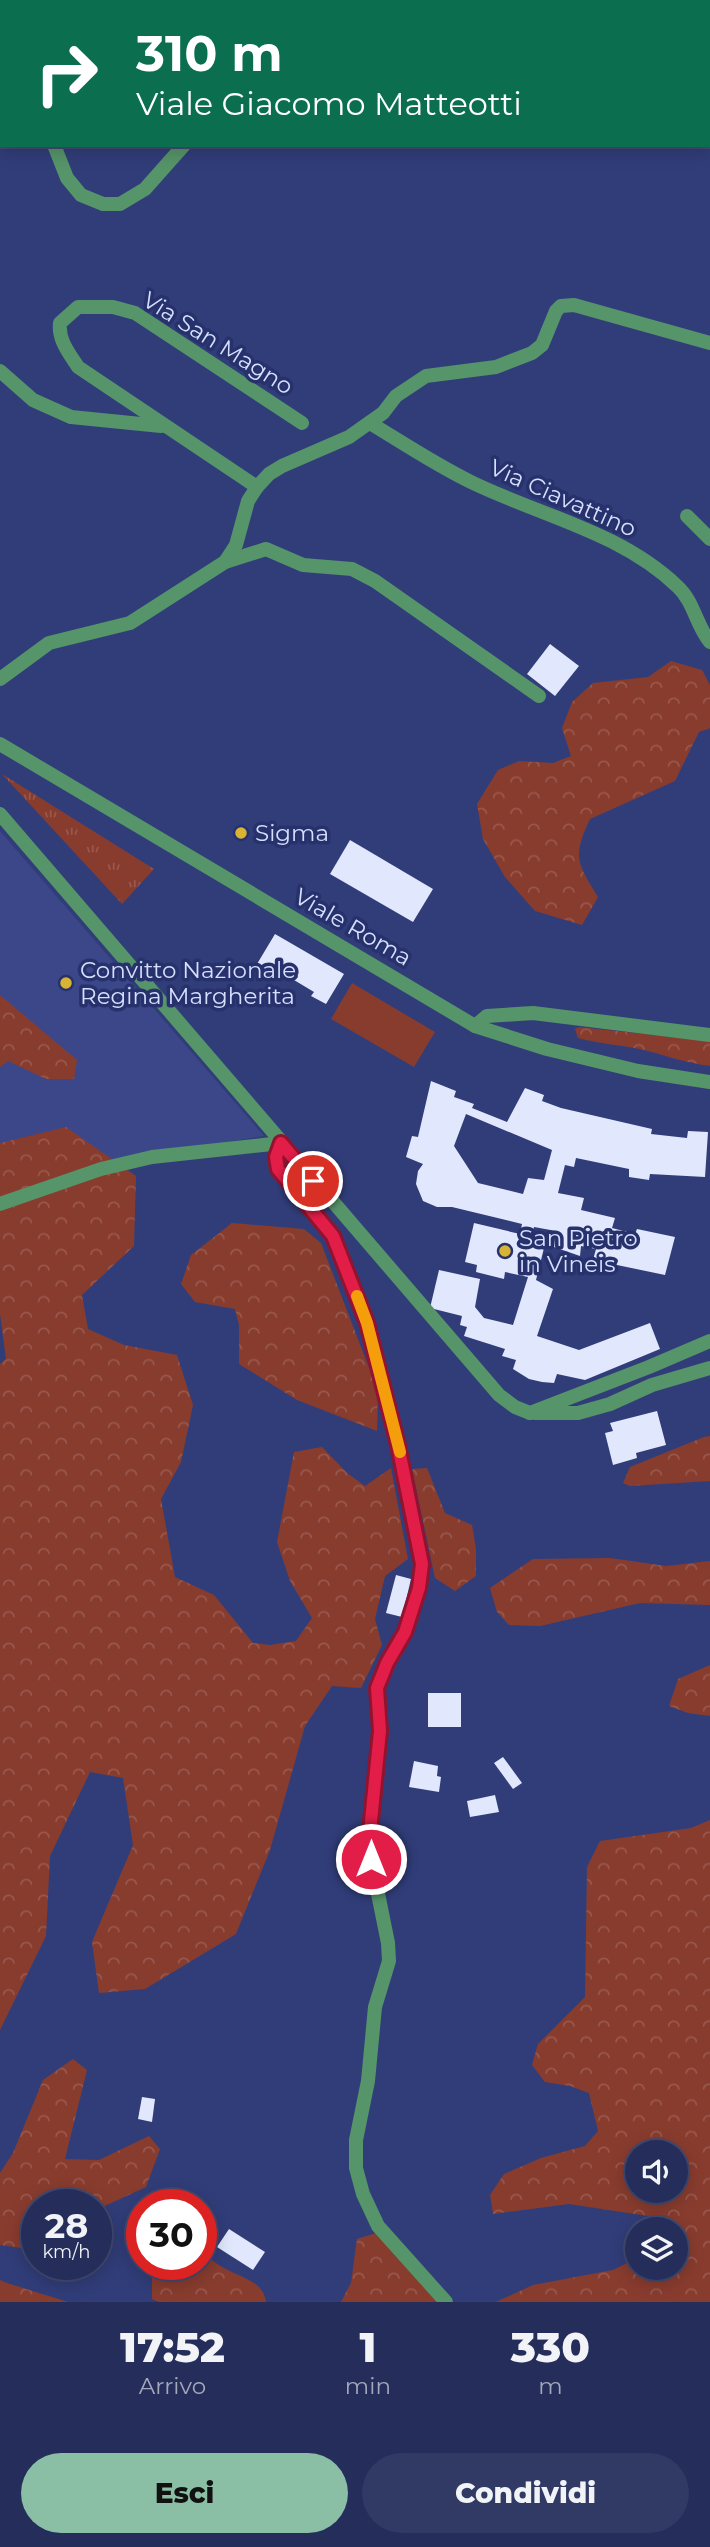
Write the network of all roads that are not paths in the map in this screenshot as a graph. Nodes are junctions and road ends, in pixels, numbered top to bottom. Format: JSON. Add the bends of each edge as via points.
{"nodes":[{"id":1,"x":55,"y":147,"type":"edge"},
{"id":2,"x":182,"y":147,"type":"edge"},
{"id":3,"x":710,"y":343,"type":"edge"},
{"id":4,"x":0,"y":371,"type":"edge"},
{"id":5,"x":302,"y":422,"type":"dead end"},
{"id":6,"x":370,"y":423,"type":"junction"},
{"id":7,"x":166,"y":427,"type":"junction"},
{"id":8,"x":257,"y":487,"type":"junction"},
{"id":9,"x":687,"y":516,"type":"dead end"},
{"id":10,"x":710,"y":539,"type":"edge"},
{"id":11,"x":225,"y":562,"type":"junction"},
{"id":12,"x":710,"y":642,"type":"edge"},
{"id":13,"x":0,"y":678,"type":"edge"},
{"id":14,"x":538,"y":696,"type":"dead end"},
{"id":15,"x":0,"y":744,"type":"edge"},
{"id":16,"x":0,"y":814,"type":"edge"},
{"id":17,"x":475,"y":1026,"type":"junction"},
{"id":18,"x":710,"y":1035,"type":"edge"},
{"id":19,"x":710,"y":1082,"type":"edge"},
{"id":20,"x":281,"y":1143,"type":"junction"},
{"id":21,"x":0,"y":1204,"type":"edge"},
{"id":22,"x":710,"y":1341,"type":"edge"},
{"id":23,"x":710,"y":1368,"type":"edge"},
{"id":24,"x":530,"y":1413,"type":"junction"},
{"id":25,"x":446,"y":2302,"type":"edge"}],
"edges":[{"from":1,"to":2,"type":"street","via":[[67,178],[81,195],[103,204],[120,204],[145,189]]},
{"from":3,"to":6,"type":"street","via":[[574,305],[561,306],[542,345],[532,353],[496,367],[426,376],[396,396]]},
{"from":4,"to":7,"type":"street","name":"Via San Magno","via":[[33,400],[71,417]]},
{"from":5,"to":7,"type":"street","name":"Via San Magno","via":[[135,313],[113,307],[78,307],[60,323],[59,332],[78,367]]},
{"from":6,"to":8,"type":"street","via":[[282,466]]},
{"from":6,"to":12,"type":"street","name":"Via Ciavattino","via":[[470,482],[621,545],[687,596]]},
{"from":7,"to":8,"type":"street","name":"Via San Magno"},
{"from":8,"to":11,"type":"street"},
{"from":9,"to":10,"type":"street"},
{"from":11,"to":13,"type":"street","via":[[130,623],[50,643]]},
{"from":11,"to":14,"type":"street","via":[[266,549],[303,565],[352,569],[392,592]]},
{"from":15,"to":17,"type":"street","name":"Viale Roma"},
{"from":16,"to":20,"type":"street"},
{"from":17,"to":18,"type":"street","via":[[487,1016],[533,1013]]},
{"from":17,"to":19,"type":"street","name":"Viale Roma","via":[[638,1071]]},
{"from":20,"to":21,"type":"street","via":[[152,1157],[101,1169]]},
{"from":20,"to":24,"type":"street","via":[[499,1395]]},
{"from":20,"to":25,"type":"street","via":[[278,1169],[333,1236],[367,1323],[422,1564],[405,1632],[377,1688],[380,1731],[371,1859],[389,1961],[375,2007],[356,2168],[378,2226]]},
{"from":22,"to":24,"type":"street"},
{"from":23,"to":24,"type":"street","via":[[578,1413]]}]}
